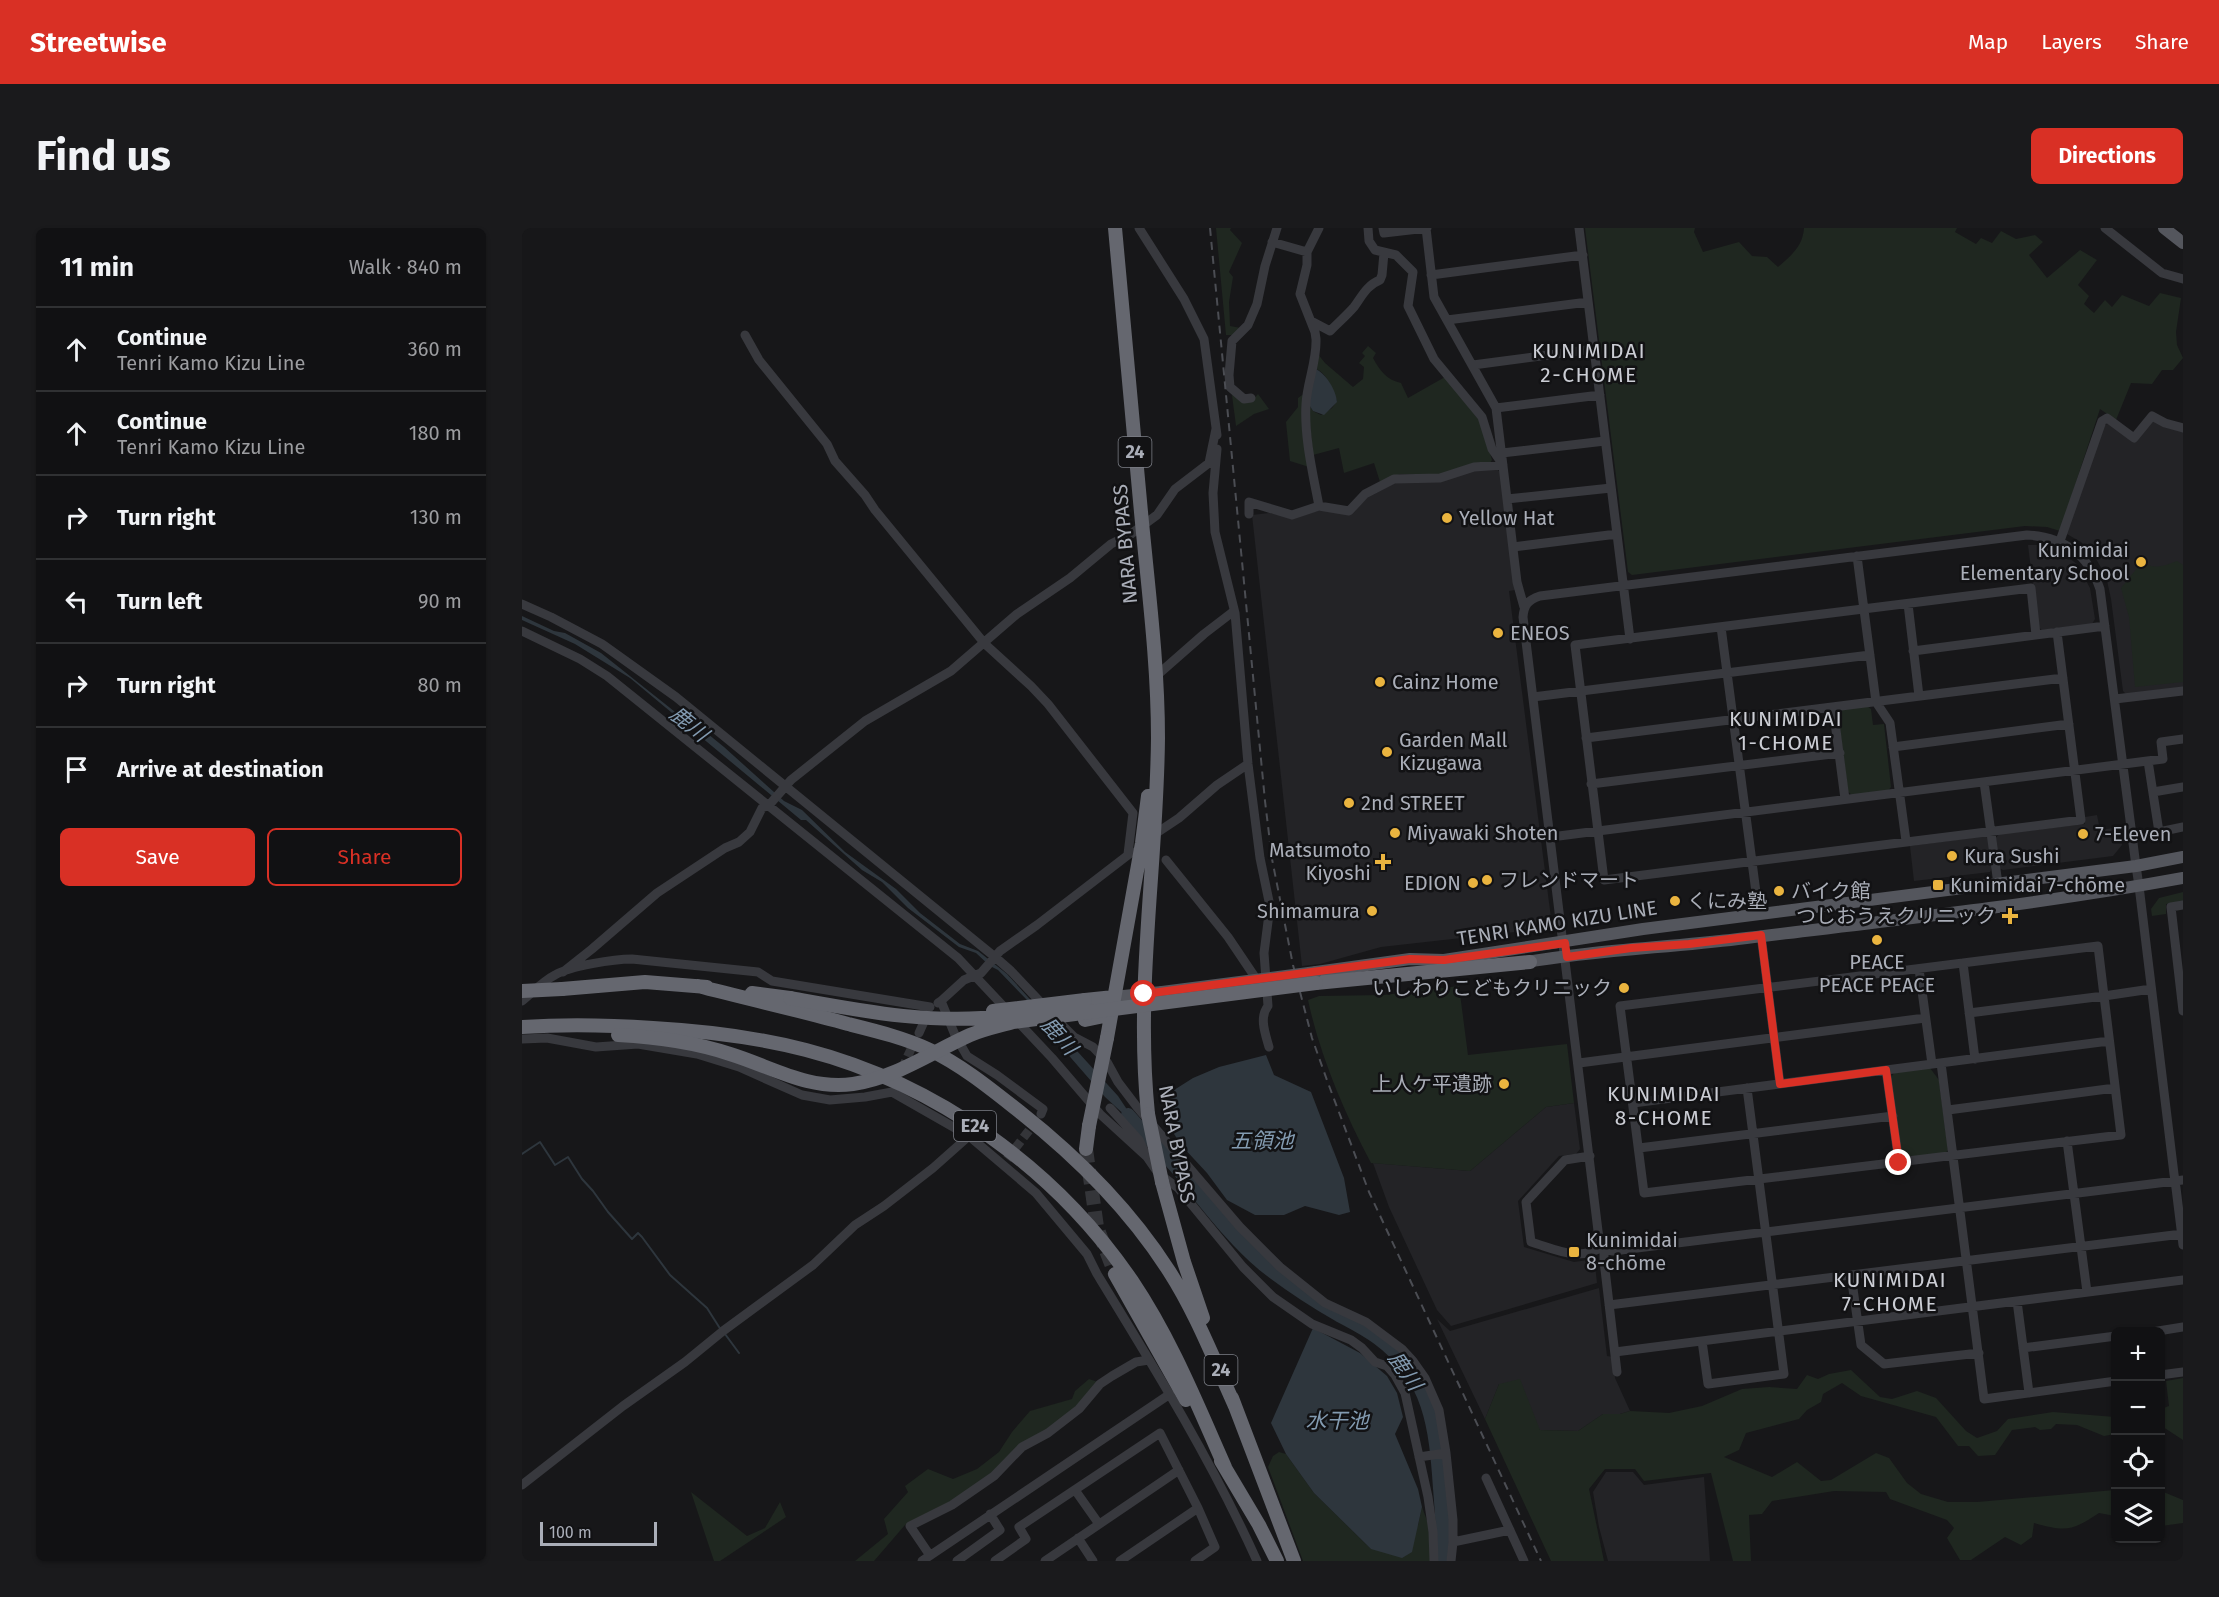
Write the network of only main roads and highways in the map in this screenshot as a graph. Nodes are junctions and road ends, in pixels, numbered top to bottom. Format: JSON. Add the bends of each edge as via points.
{"nodes":[{"id":1,"x":1114,"y":228,"type":"edge"},
{"id":2,"x":2164,"y":228,"type":"edge"},
{"id":3,"x":2181,"y":237,"type":"edge"},
{"id":4,"x":1155,"y":677,"type":"junction"},
{"id":5,"x":2183,"y":857,"type":"edge"},
{"id":6,"x":2183,"y":878,"type":"edge"},
{"id":7,"x":1444,"y":960,"type":"joint"},
{"id":8,"x":1530,"y":962,"type":"joint"},
{"id":9,"x":1317,"y":980,"type":"junction"},
{"id":10,"x":698,"y":986,"type":"junction"},
{"id":11,"x":1144,"y":994,"type":"junction"},
{"id":12,"x":1114,"y":997,"type":"junction"},
{"id":13,"x":522,"y":998,"type":"edge"},
{"id":14,"x":790,"y":998,"type":"junction"},
{"id":15,"x":1143,"y":1009,"type":"junction"},
{"id":16,"x":1111,"y":1014,"type":"junction"},
{"id":17,"x":570,"y":1025,"type":"junction"},
{"id":18,"x":522,"y":1027,"type":"edge"},
{"id":19,"x":752,"y":1061,"type":"junction"},
{"id":20,"x":1086,"y":1149,"type":"tunnel mouth"},
{"id":21,"x":1115,"y":1274,"type":"tunnel mouth"},
{"id":22,"x":1234,"y":1406,"type":"junction"},
{"id":23,"x":1225,"y":1467,"type":"junction"},
{"id":24,"x":1277,"y":1561,"type":"edge"},
{"id":25,"x":1294,"y":1561,"type":"edge"}],
"edges":[{"from":1,"to":4,"type":"highway","name":"NARA BYPASS","number":"24"},
{"from":2,"to":3,"type":"main road"},
{"from":4,"to":11,"type":"highway","name":"NARA BYPASS","number":"24","via":[[1158,736]]},
{"from":4,"to":12,"type":"highway","name":"NARA BYPASS","number":"24","via":[[1142,843]]},
{"from":5,"to":7,"type":"main road","name":"TENRI KAMO KIZU LINE","via":[[1643,929]]},
{"from":6,"to":8,"type":"main road","name":"TENRI KAMO KIZU LINE","via":[[2020,903]]},
{"from":7,"to":9,"type":"highway"},
{"from":8,"to":9,"type":"highway"},
{"from":9,"to":11,"type":"main road","bridge":true},
{"from":9,"to":14,"type":"highway","bridge":true,"via":[[962,1020],[903,1017]]},
{"from":9,"to":15,"type":"main road","bridge":true},
{"from":9,"to":19,"type":"highway","bridge":true,"via":[[1013,1022],[969,1036],[888,1074],[852,1084],[803,1081]]},
{"from":10,"to":13,"type":"highway","number":"E24","bridge":true,"via":[[645,982],[562,989]]},
{"from":10,"to":14,"type":"highway"},
{"from":10,"to":22,"type":"highway","number":"E24","via":[[912,1043],[948,1060],[1000,1096],[1086,1170],[1154,1248],[1191,1310]]},
{"from":11,"to":12,"type":"main road"},
{"from":11,"to":15,"type":"highway","name":"NARA BYPASS","number":"24"},
{"from":12,"to":14,"type":"highway","bridge":true,"via":[[1001,1011],[940,1013]]},
{"from":12,"to":16,"type":"highway","name":"NARA BYPASS","number":"24"},
{"from":15,"to":16,"type":"main road"},
{"from":15,"to":22,"type":"highway","name":"NARA BYPASS","number":"24","bridge":true,"via":[[1144,1081],[1162,1182],[1184,1262]]},
{"from":16,"to":19,"type":"highway","bridge":true,"via":[[995,1034],[899,1078],[851,1092],[804,1089]]},
{"from":16,"to":20,"type":"highway","name":"NARA BYPASS","number":"24","bridge":true},
{"from":17,"to":18,"type":"highway","number":"E24"},
{"from":17,"to":19,"type":"highway","bridge":true,"via":[[673,1040]]},
{"from":17,"to":23,"type":"highway","number":"E24","via":[[704,1032],[807,1050],[901,1085],[981,1130],[1034,1170],[1115,1257],[1167,1341]]},
{"from":21,"to":23,"type":"highway","number":"24"},
{"from":22,"to":25,"type":"highway","name":"NARA BYPASS","number":"24"},
{"from":23,"to":24,"type":"highway","number":"24"}]}
